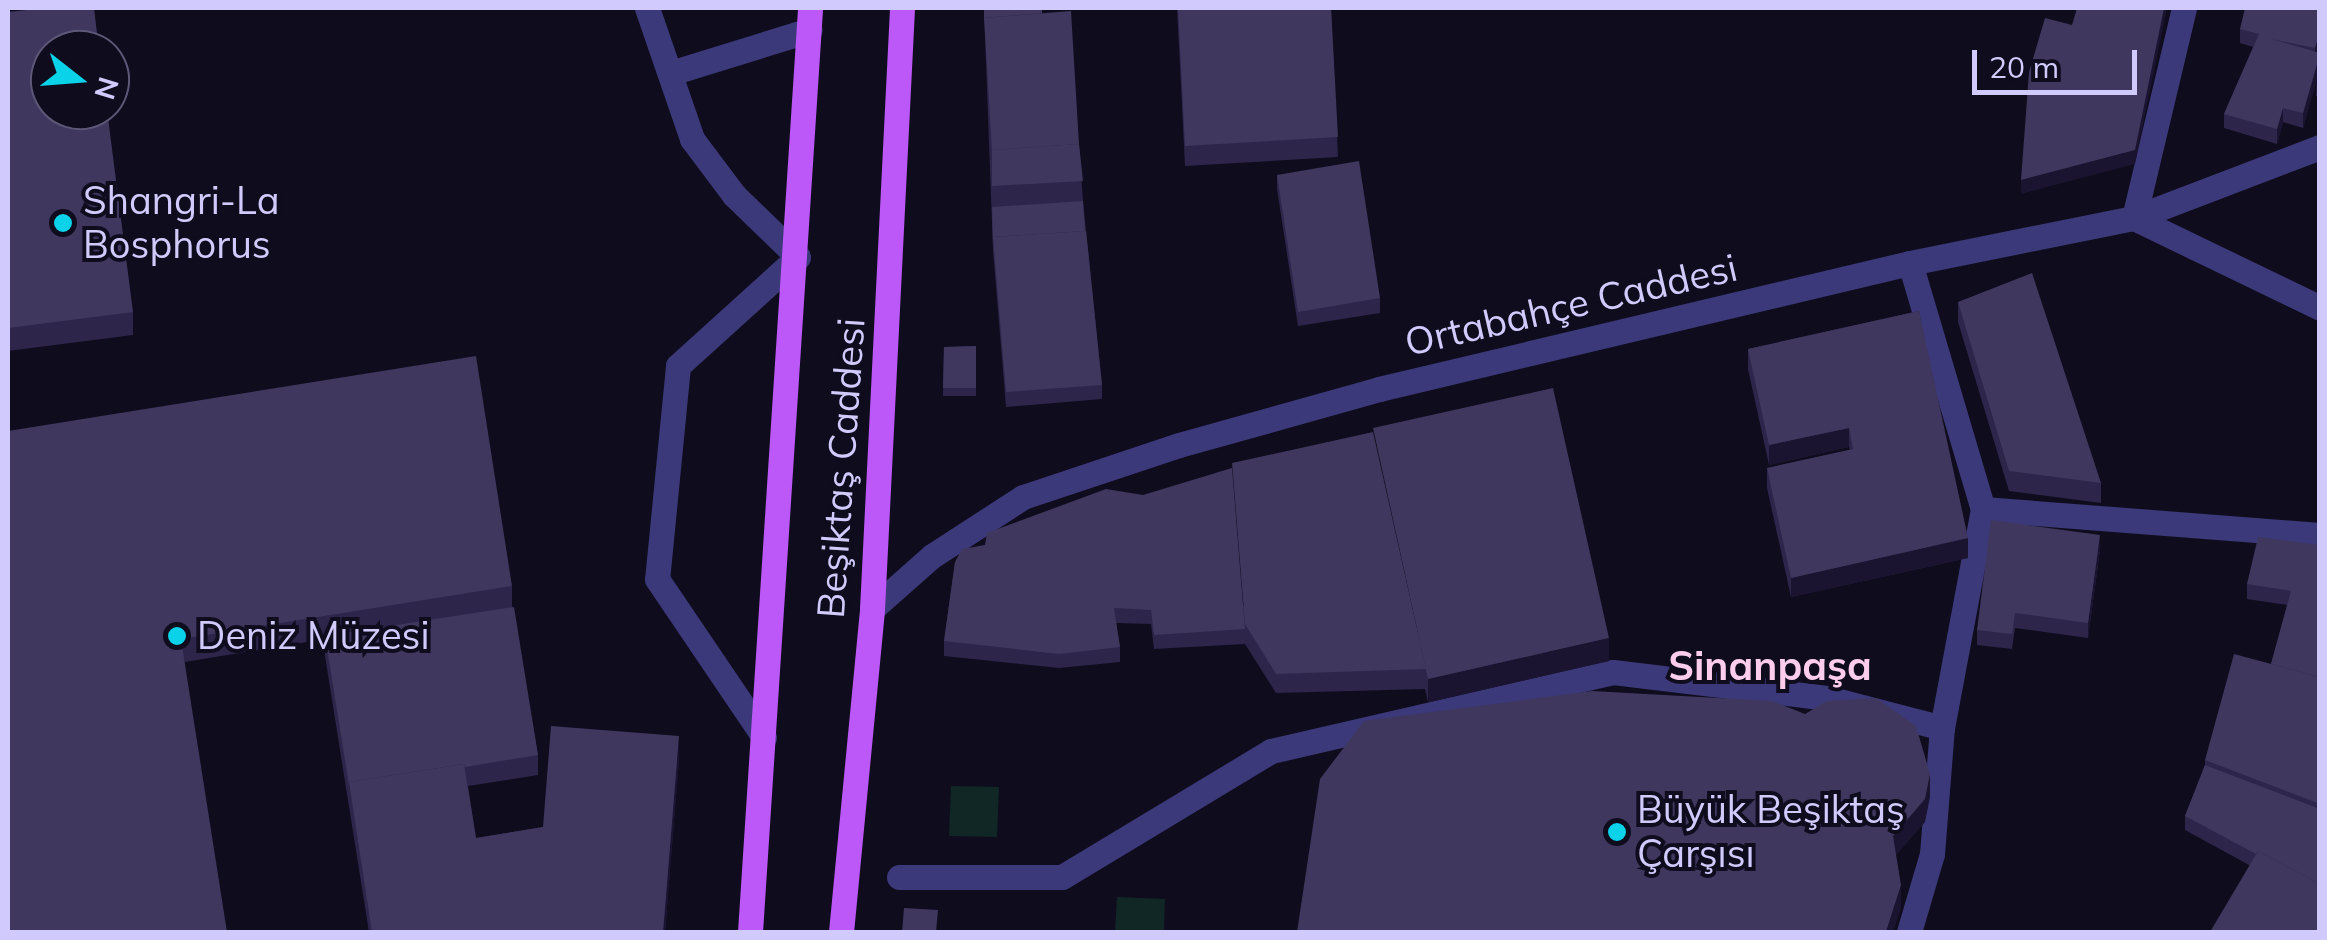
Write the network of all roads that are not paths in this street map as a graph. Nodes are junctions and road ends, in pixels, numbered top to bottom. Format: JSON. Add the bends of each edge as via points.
{"nodes":[{"id":1,"x":646,"y":8,"type":"edge"},
{"id":2,"x":902,"y":8,"type":"edge"},
{"id":3,"x":2184,"y":8,"type":"edge"},
{"id":4,"x":810,"y":18,"type":"edge"},
{"id":5,"x":674,"y":72,"type":"junction"},
{"id":6,"x":2320,"y":147,"type":"edge"},
{"id":7,"x":2134,"y":218,"type":"junction"},
{"id":8,"x":798,"y":257,"type":"junction"},
{"id":9,"x":1910,"y":263,"type":"junction"},
{"id":10,"x":2320,"y":308,"type":"edge"},
{"id":11,"x":1983,"y":509,"type":"junction"},
{"id":12,"x":2320,"y":535,"type":"edge"},
{"id":13,"x":872,"y":609,"type":"junction"},
{"id":14,"x":1942,"y":728,"type":"junction"},
{"id":15,"x":764,"y":738,"type":"junction"},
{"id":16,"x":900,"y":877,"type":"dead end"},
{"id":17,"x":750,"y":932,"type":"edge"},
{"id":18,"x":841,"y":932,"type":"edge"},
{"id":19,"x":1909,"y":932,"type":"edge"}],
"edges":[{"from":1,"to":5,"type":"street"},
{"from":2,"to":13,"type":"main road","name":"Beşiktaş Caddesi"},
{"from":3,"to":7,"type":"street"},
{"from":4,"to":5,"type":"street"},
{"from":4,"to":8,"type":"main road","name":"Beşiktaş Caddesi"},
{"from":5,"to":8,"type":"street","via":[[692,139],[734,195]]},
{"from":6,"to":7,"type":"street","name":"Ortabahçe Caddesi"},
{"from":7,"to":9,"type":"street","name":"Ortabahçe Caddesi"},
{"from":7,"to":10,"type":"street"},
{"from":8,"to":15,"type":"main road","name":"Beşiktaş Caddesi"},
{"from":8,"to":15,"type":"street","via":[[678,366],[657,578]]},
{"from":9,"to":11,"type":"street"},
{"from":9,"to":13,"type":"street","name":"Ortabahçe Caddesi","via":[[1379,389],[1162,450],[1024,497],[932,556]]},
{"from":11,"to":12,"type":"street"},
{"from":11,"to":14,"type":"street"},
{"from":13,"to":18,"type":"main road","name":"Beşiktaş Caddesi"},
{"from":14,"to":16,"type":"street","via":[[1828,698],[1613,672],[1271,751],[1062,877]]},
{"from":14,"to":19,"type":"street","via":[[1932,854]]},
{"from":15,"to":17,"type":"main road","name":"Beşiktaş Caddesi"}]}
